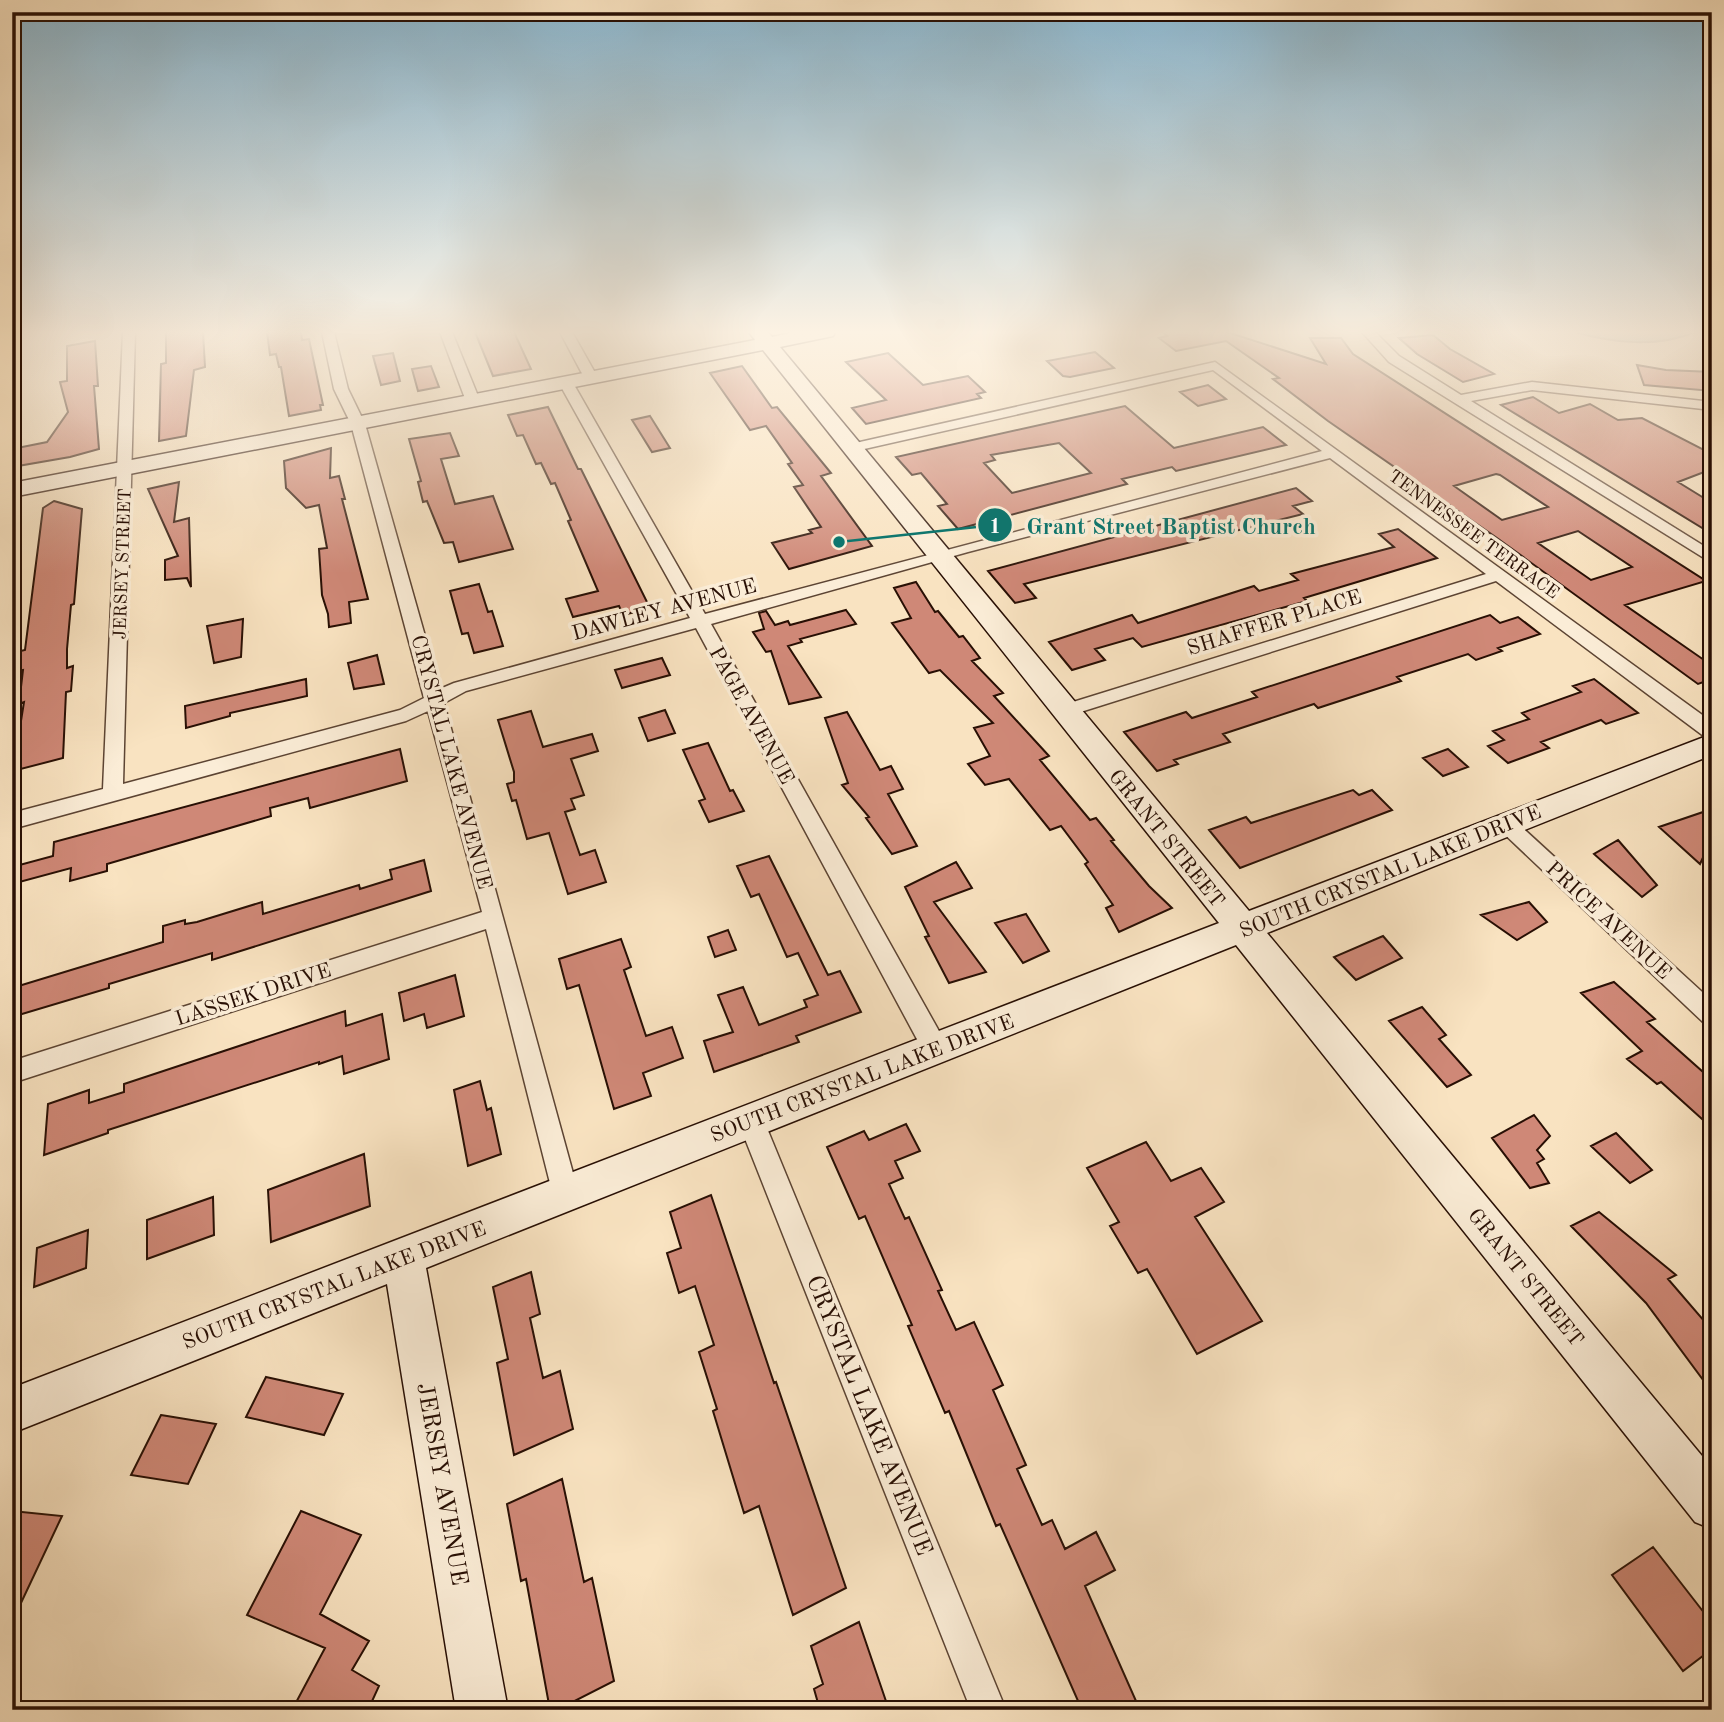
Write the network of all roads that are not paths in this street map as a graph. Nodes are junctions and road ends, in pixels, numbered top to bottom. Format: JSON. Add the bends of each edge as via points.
{"nodes":[{"id":1,"x":127,"y":412,"type":"edge"},
{"id":2,"x":353,"y":412,"type":"edge"},
{"id":3,"x":417,"y":412,"type":"edge"},
{"id":4,"x":583,"y":412,"type":"edge"},
{"id":5,"x":822,"y":412,"type":"edge"},
{"id":6,"x":1009,"y":412,"type":"edge"},
{"id":7,"x":1277,"y":412,"type":"edge"},
{"id":8,"x":1477,"y":412,"type":"edge"},
{"id":9,"x":359,"y":424,"type":"junction"},
{"id":10,"x":851,"y":448,"type":"junction"},
{"id":11,"x":1332,"y":453,"type":"junction"},
{"id":12,"x":125,"y":468,"type":"junction"},
{"id":13,"x":12,"y":490,"type":"edge"},
{"id":14,"x":940,"y":556,"type":"junction"},
{"id":15,"x":1712,"y":558,"type":"edge"},
{"id":16,"x":1499,"y":575,"type":"junction"},
{"id":17,"x":701,"y":622,"type":"junction"},
{"id":18,"x":435,"y":699,"type":"junction"},
{"id":19,"x":1064,"y":711,"type":"junction"},
{"id":20,"x":1712,"y":732,"type":"edge"},
{"id":21,"x":1712,"y":744,"type":"edge"},
{"id":22,"x":113,"y":795,"type":"junction"},
{"id":23,"x":12,"y":821,"type":"edge"},
{"id":24,"x":1507,"y":825,"type":"junction"},
{"id":25,"x":494,"y":917,"type":"junction"},
{"id":26,"x":1242,"y":930,"type":"junction"},
{"id":27,"x":1712,"y":1016,"type":"edge"},
{"id":28,"x":935,"y":1048,"type":"junction"},
{"id":29,"x":12,"y":1072,"type":"edge"},
{"id":30,"x":751,"y":1121,"type":"junction"},
{"id":31,"x":566,"y":1195,"type":"junction"},
{"id":32,"x":404,"y":1258,"type":"junction"},
{"id":33,"x":12,"y":1411,"type":"edge"},
{"id":34,"x":1712,"y":1505,"type":"edge"},
{"id":35,"x":482,"y":1710,"type":"edge"},
{"id":36,"x":989,"y":1710,"type":"edge"}],
"edges":[{"from":1,"to":12,"type":"street","name":"JERSEY STREET"},
{"from":2,"to":9,"type":"street","name":"CRYSTAL LAKE AVENUE"},
{"from":3,"to":9,"type":"street"},
{"from":4,"to":17,"type":"street","name":"PAGE AVENUE"},
{"from":5,"to":10,"type":"street","name":"GRANT STREET"},
{"from":6,"to":10,"type":"street","name":"TENNESSEE TERRACE"},
{"from":7,"to":11,"type":"street","name":"TENNESSEE TERRACE"},
{"from":8,"to":15,"type":"street"},
{"from":9,"to":12,"type":"street"},
{"from":9,"to":18,"type":"street","name":"CRYSTAL LAKE AVENUE"},
{"from":10,"to":14,"type":"street","name":"GRANT STREET"},
{"from":11,"to":14,"type":"street","name":"DAWLEY AVENUE"},
{"from":11,"to":16,"type":"street","name":"TENNESSEE TERRACE"},
{"from":12,"to":13,"type":"street"},
{"from":12,"to":22,"type":"street","name":"JERSEY STREET"},
{"from":14,"to":17,"type":"street","name":"DAWLEY AVENUE"},
{"from":14,"to":19,"type":"street","name":"GRANT STREET"},
{"from":16,"to":19,"type":"street","name":"SHAFFER PLACE"},
{"from":16,"to":20,"type":"street","name":"TENNESSEE TERRACE"},
{"from":17,"to":18,"type":"street","name":"DAWLEY AVENUE","via":[[460,687]]},
{"from":17,"to":28,"type":"street","name":"PAGE AVENUE"},
{"from":18,"to":22,"type":"street","name":"DAWLEY AVENUE","via":[[406,715]]},
{"from":18,"to":25,"type":"street","name":"CRYSTAL LAKE AVENUE"},
{"from":19,"to":26,"type":"street","name":"GRANT STREET"},
{"from":21,"to":24,"type":"street","name":"SOUTH CRYSTAL LAKE DRIVE"},
{"from":22,"to":23,"type":"street","name":"DAWLEY AVENUE"},
{"from":24,"to":26,"type":"street","name":"SOUTH CRYSTAL LAKE DRIVE"},
{"from":24,"to":27,"type":"street","name":"PRICE AVENUE"},
{"from":25,"to":29,"type":"street","name":"LASSEK DRIVE"},
{"from":25,"to":31,"type":"street","name":"CRYSTAL LAKE AVENUE"},
{"from":26,"to":28,"type":"street","name":"SOUTH CRYSTAL LAKE DRIVE"},
{"from":26,"to":34,"type":"street","name":"GRANT STREET"},
{"from":28,"to":30,"type":"street","name":"SOUTH CRYSTAL LAKE DRIVE"},
{"from":30,"to":31,"type":"street","name":"SOUTH CRYSTAL LAKE DRIVE"},
{"from":30,"to":36,"type":"street","name":"CRYSTAL LAKE AVENUE"},
{"from":31,"to":32,"type":"street","name":"SOUTH CRYSTAL LAKE DRIVE"},
{"from":32,"to":33,"type":"street","name":"SOUTH CRYSTAL LAKE DRIVE"},
{"from":32,"to":35,"type":"street","name":"JERSEY AVENUE"}]}
